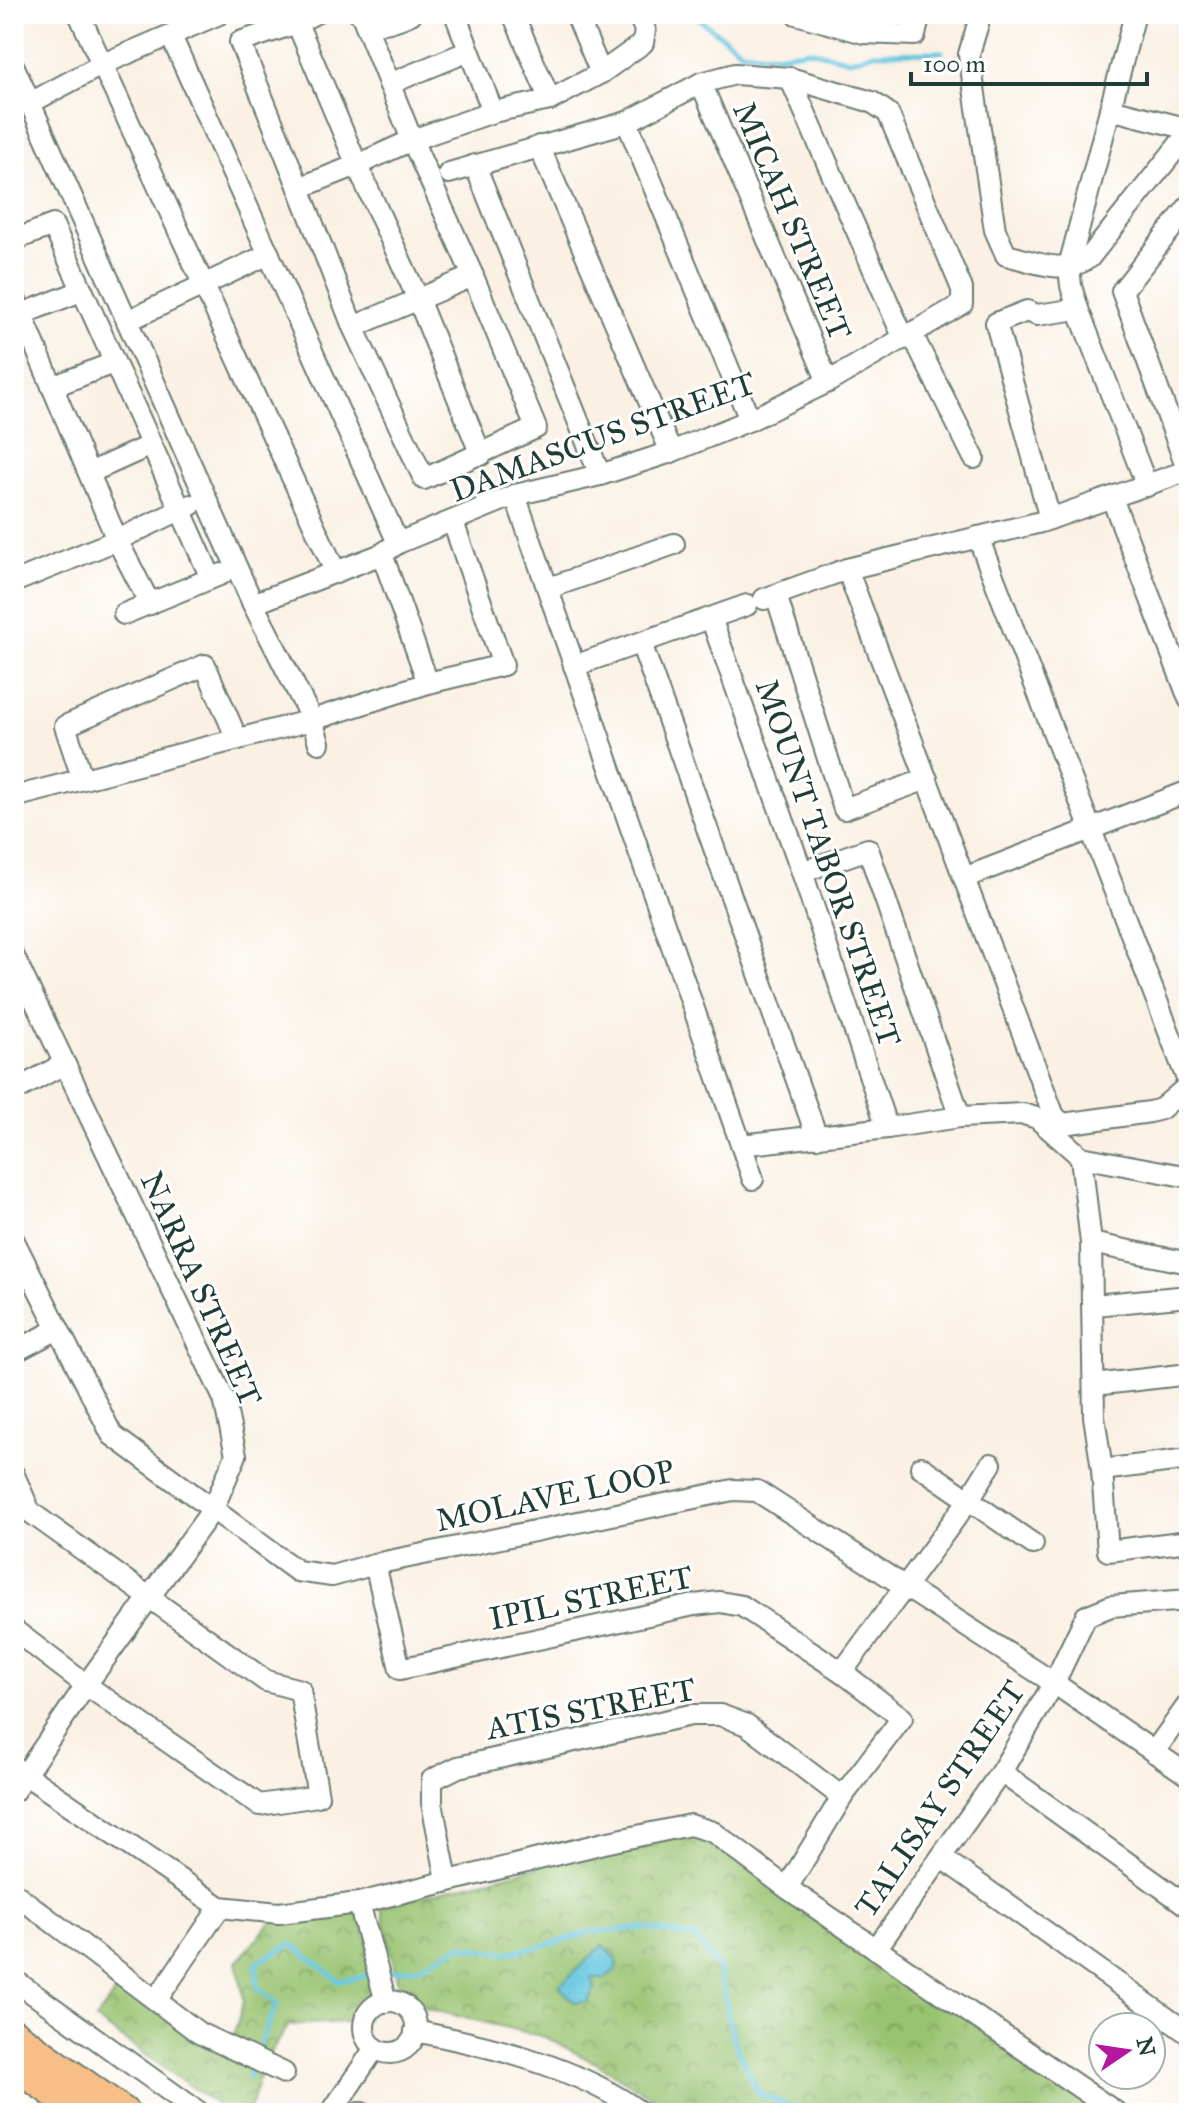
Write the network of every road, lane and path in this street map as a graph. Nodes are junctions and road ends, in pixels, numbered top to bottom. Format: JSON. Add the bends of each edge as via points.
{"nodes":[{"id":1,"x":79,"y":14,"type":"edge"},
{"id":2,"x":219,"y":14,"type":"edge"},
{"id":3,"x":411,"y":14,"type":"edge"},
{"id":4,"x":455,"y":14,"type":"edge"},
{"id":5,"x":513,"y":14,"type":"edge"},
{"id":6,"x":576,"y":14,"type":"edge"},
{"id":7,"x":638,"y":14,"type":"edge"},
{"id":8,"x":796,"y":14,"type":"edge"},
{"id":9,"x":920,"y":14,"type":"edge"},
{"id":10,"x":981,"y":14,"type":"edge"},
{"id":11,"x":1135,"y":14,"type":"edge"},
{"id":12,"x":362,"y":16,"type":"edge"},
{"id":13,"x":305,"y":19,"type":"edge"},
{"id":14,"x":171,"y":36,"type":"junction"},
{"id":15,"x":469,"y":51,"type":"junction"},
{"id":16,"x":103,"y":64,"type":"junction"},
{"id":17,"x":14,"y":67,"type":"edge"},
{"id":18,"x":601,"y":73,"type":"junction"},
{"id":19,"x":790,"y":78,"type":"junction"},
{"id":20,"x":701,"y":83,"type":"junction"},
{"id":21,"x":389,"y":84,"type":"junction"},
{"id":22,"x":550,"y":100,"type":"junction"},
{"id":23,"x":30,"y":103,"type":"junction"},
{"id":24,"x":1110,"y":109,"type":"junction"},
{"id":25,"x":493,"y":112,"type":"junction"},
{"id":26,"x":627,"y":122,"type":"junction"},
{"id":27,"x":1189,"y":130,"type":"edge"},
{"id":28,"x":412,"y":140,"type":"junction"},
{"id":29,"x":539,"y":146,"type":"junction"},
{"id":30,"x":357,"y":165,"type":"junction"},
{"id":31,"x":475,"y":165,"type":"junction"},
{"id":32,"x":449,"y":173,"type":"dead end"},
{"id":33,"x":299,"y":188,"type":"junction"},
{"id":34,"x":1189,"y":206,"type":"edge"},
{"id":35,"x":14,"y":240,"type":"edge"},
{"id":36,"x":269,"y":254,"type":"junction"},
{"id":37,"x":1069,"y":266,"type":"junction"},
{"id":38,"x":473,"y":276,"type":"junction"},
{"id":39,"x":203,"y":285,"type":"junction"},
{"id":40,"x":81,"y":291,"type":"junction"},
{"id":41,"x":418,"y":299,"type":"junction"},
{"id":42,"x":17,"y":309,"type":"edge"},
{"id":43,"x":1078,"y":309,"type":"junction"},
{"id":44,"x":127,"y":321,"type":"junction"},
{"id":45,"x":353,"y":327,"type":"junction"},
{"id":46,"x":908,"y":337,"type":"junction"},
{"id":47,"x":113,"y":363,"type":"junction"},
{"id":48,"x":828,"y":382,"type":"junction"},
{"id":49,"x":52,"y":387,"type":"junction"},
{"id":50,"x":750,"y":420,"type":"junction"},
{"id":51,"x":151,"y":445,"type":"junction"},
{"id":52,"x":671,"y":452,"type":"junction"},
{"id":53,"x":481,"y":455,"type":"junction"},
{"id":54,"x":974,"y":458,"type":"dead end"},
{"id":55,"x":1188,"y":470,"type":"edge"},
{"id":56,"x":89,"y":473,"type":"junction"},
{"id":57,"x":600,"y":475,"type":"junction"},
{"id":58,"x":1147,"y":486,"type":"junction"},
{"id":59,"x":515,"y":495,"type":"junction"},
{"id":60,"x":1112,"y":498,"type":"junction"},
{"id":61,"x":206,"y":499,"type":"junction"},
{"id":62,"x":180,"y":510,"type":"junction"},
{"id":63,"x":1050,"y":519,"type":"junction"},
{"id":64,"x":453,"y":522,"type":"junction"},
{"id":65,"x":978,"y":537,"type":"junction"},
{"id":66,"x":117,"y":540,"type":"junction"},
{"id":67,"x":674,"y":544,"type":"dead end"},
{"id":68,"x":390,"y":549,"type":"junction"},
{"id":69,"x":237,"y":568,"type":"junction"},
{"id":70,"x":847,"y":569,"type":"junction"},
{"id":71,"x":336,"y":573,"type":"junction"},
{"id":72,"x":211,"y":578,"type":"junction"},
{"id":73,"x":14,"y":582,"type":"edge"},
{"id":74,"x":549,"y":588,"type":"junction"},
{"id":75,"x":762,"y":600,"type":"junction"},
{"id":76,"x":150,"y":604,"type":"junction"},
{"id":77,"x":253,"y":604,"type":"junction"},
{"id":78,"x":124,"y":614,"type":"dead end"},
{"id":79,"x":711,"y":618,"type":"junction"},
{"id":80,"x":641,"y":643,"type":"junction"},
{"id":81,"x":574,"y":666,"type":"junction"},
{"id":82,"x":428,"y":683,"type":"junction"},
{"id":83,"x":1189,"y":699,"type":"edge"},
{"id":84,"x":312,"y":720,"type":"junction"},
{"id":85,"x":237,"y":739,"type":"junction"},
{"id":86,"x":319,"y":743,"type":"dead end"},
{"id":87,"x":82,"y":777,"type":"junction"},
{"id":88,"x":927,"y":779,"type":"junction"},
{"id":89,"x":1189,"y":791,"type":"edge"},
{"id":90,"x":14,"y":797,"type":"edge"},
{"id":91,"x":1092,"y":829,"type":"junction"},
{"id":92,"x":802,"y":872,"type":"junction"},
{"id":93,"x":964,"y":878,"type":"junction"},
{"id":94,"x":14,"y":957,"type":"edge"},
{"id":95,"x":64,"y":1064,"type":"junction"},
{"id":96,"x":1189,"y":1085,"type":"edge"},
{"id":97,"x":14,"y":1091,"type":"edge"},
{"id":98,"x":960,"y":1117,"type":"junction"},
{"id":99,"x":887,"y":1128,"type":"junction"},
{"id":100,"x":817,"y":1137,"type":"junction"},
{"id":101,"x":741,"y":1145,"type":"junction"},
{"id":102,"x":1081,"y":1157,"type":"junction"},
{"id":103,"x":1189,"y":1177,"type":"edge"},
{"id":104,"x":753,"y":1179,"type":"dead end"},
{"id":105,"x":14,"y":1241,"type":"edge"},
{"id":106,"x":1091,"y":1243,"type":"junction"},
{"id":107,"x":1189,"y":1263,"type":"edge"},
{"id":108,"x":1189,"y":1296,"type":"edge"},
{"id":109,"x":1094,"y":1305,"type":"junction"},
{"id":110,"x":58,"y":1329,"type":"junction"},
{"id":111,"x":14,"y":1352,"type":"edge"},
{"id":112,"x":1189,"y":1374,"type":"edge"},
{"id":113,"x":1094,"y":1385,"type":"junction"},
{"id":114,"x":1189,"y":1459,"type":"edge"},
{"id":115,"x":991,"y":1464,"type":"dead end"},
{"id":116,"x":921,"y":1467,"type":"dead end"},
{"id":117,"x":1102,"y":1470,"type":"junction"},
{"id":118,"x":14,"y":1475,"type":"edge"},
{"id":119,"x":968,"y":1501,"type":"junction"},
{"id":120,"x":213,"y":1509,"type":"junction"},
{"id":121,"x":1189,"y":1541,"type":"edge"},
{"id":122,"x":1033,"y":1544,"type":"dead end"},
{"id":123,"x":375,"y":1564,"type":"junction"},
{"id":124,"x":906,"y":1585,"type":"junction"},
{"id":125,"x":149,"y":1599,"type":"junction"},
{"id":126,"x":1189,"y":1600,"type":"edge"},
{"id":127,"x":14,"y":1630,"type":"edge"},
{"id":128,"x":842,"y":1672,"type":"junction"},
{"id":129,"x":1054,"y":1683,"type":"junction"},
{"id":130,"x":86,"y":1685,"type":"junction"},
{"id":131,"x":1189,"y":1703,"type":"edge"},
{"id":132,"x":1154,"y":1752,"type":"junction"},
{"id":133,"x":1001,"y":1772,"type":"junction"},
{"id":134,"x":1189,"y":1776,"type":"edge"},
{"id":135,"x":17,"y":1777,"type":"edge"},
{"id":136,"x":842,"y":1797,"type":"junction"},
{"id":137,"x":942,"y":1858,"type":"junction"},
{"id":138,"x":447,"y":1880,"type":"junction"},
{"id":139,"x":787,"y":1888,"type":"junction"},
{"id":140,"x":14,"y":1893,"type":"edge"},
{"id":141,"x":359,"y":1903,"type":"junction"},
{"id":142,"x":220,"y":1907,"type":"junction"},
{"id":143,"x":1189,"y":1907,"type":"edge"},
{"id":144,"x":876,"y":1949,"type":"junction"},
{"id":145,"x":14,"y":1980,"type":"edge"},
{"id":146,"x":157,"y":1999,"type":"junction"},
{"id":147,"x":386,"y":2002,"type":"junction"},
{"id":148,"x":415,"y":2031,"type":"junction"},
{"id":149,"x":1189,"y":2034,"type":"edge"},
{"id":150,"x":14,"y":2035,"type":"edge"},
{"id":151,"x":375,"y":2048,"type":"junction"},
{"id":152,"x":14,"y":2064,"type":"edge"},
{"id":153,"x":284,"y":2073,"type":"dead end"},
{"id":154,"x":83,"y":2113,"type":"edge"},
{"id":155,"x":124,"y":2113,"type":"edge"},
{"id":156,"x":200,"y":2113,"type":"edge"},
{"id":157,"x":331,"y":2113,"type":"edge"},
{"id":158,"x":641,"y":2113,"type":"edge"},
{"id":159,"x":1117,"y":2113,"type":"edge"}],
"edges":[{"from":1,"to":16,"type":"street"},
{"from":2,"to":14,"type":"street"},
{"from":3,"to":12,"type":"street","via":[[387,24]]},
{"from":4,"to":15,"type":"street"},
{"from":5,"to":22,"type":"street"},
{"from":6,"to":18,"type":"street"},
{"from":7,"to":18,"type":"street","via":[[645,30],[643,43]]},
{"from":8,"to":9,"type":"street","via":[[864,33],[915,35]]},
{"from":10,"to":37,"type":"street","via":[[969,54],[995,230],[1006,255]]},
{"from":11,"to":24,"type":"street"},
{"from":12,"to":21,"type":"street"},
{"from":13,"to":30,"type":"street"},
{"from":13,"to":33,"type":"street","via":[[240,42]]},
{"from":14,"to":16,"type":"street"},
{"from":14,"to":36,"type":"street"},
{"from":15,"to":21,"type":"street"},
{"from":15,"to":25,"type":"street"},
{"from":16,"to":23,"type":"street"},
{"from":16,"to":39,"type":"street"},
{"from":17,"to":23,"type":"street"},
{"from":18,"to":22,"type":"street"},
{"from":19,"to":20,"type":"street","via":[[735,74]]},
{"from":19,"to":46,"type":"street"},
{"from":19,"to":46,"type":"street","name":"DAMASCUS STREET","via":[[872,102],[888,113],[962,296]]},
{"from":20,"to":26,"type":"street"},
{"from":20,"to":48,"type":"street","name":"MICAH STREET"},
{"from":21,"to":28,"type":"street"},
{"from":22,"to":25,"type":"street"},
{"from":23,"to":44,"type":"street"},
{"from":24,"to":27,"type":"street"},
{"from":24,"to":37,"type":"street"},
{"from":25,"to":28,"type":"street"},
{"from":26,"to":29,"type":"street"},
{"from":26,"to":50,"type":"street"},
{"from":27,"to":37,"type":"street","via":[[1089,258]]},
{"from":28,"to":30,"type":"street"},
{"from":28,"to":38,"type":"street"},
{"from":29,"to":31,"type":"street"},
{"from":29,"to":52,"type":"street"},
{"from":30,"to":33,"type":"street"},
{"from":30,"to":41,"type":"street"},
{"from":31,"to":32,"type":"street"},
{"from":31,"to":57,"type":"street"},
{"from":33,"to":45,"type":"street"},
{"from":34,"to":55,"type":"street","via":[[1122,291]]},
{"from":35,"to":40,"type":"street","via":[[53,225]]},
{"from":36,"to":39,"type":"street"},
{"from":36,"to":68,"type":"street"},
{"from":37,"to":43,"type":"street"},
{"from":38,"to":41,"type":"street"},
{"from":38,"to":53,"type":"street","via":[[536,428]]},
{"from":39,"to":44,"type":"street"},
{"from":39,"to":71,"type":"street"},
{"from":40,"to":42,"type":"street"},
{"from":40,"to":47,"type":"street"},
{"from":41,"to":45,"type":"street"},
{"from":41,"to":53,"type":"street"},
{"from":42,"to":49,"type":"street"},
{"from":43,"to":58,"type":"street"},
{"from":43,"to":63,"type":"street","via":[[1037,315],[1027,311],[996,323]]},
{"from":44,"to":61,"type":"street"},
{"from":45,"to":53,"type":"street","via":[[424,479]]},
{"from":46,"to":48,"type":"street","name":"DAMASCUS STREET"},
{"from":46,"to":54,"type":"street"},
{"from":47,"to":49,"type":"street"},
{"from":47,"to":51,"type":"street"},
{"from":48,"to":50,"type":"street","name":"DAMASCUS STREET"},
{"from":49,"to":56,"type":"street"},
{"from":50,"to":52,"type":"street","name":"DAMASCUS STREET"},
{"from":51,"to":56,"type":"street"},
{"from":51,"to":62,"type":"street"},
{"from":52,"to":57,"type":"street","name":"DAMASCUS STREET"},
{"from":55,"to":58,"type":"street"},
{"from":56,"to":66,"type":"street"},
{"from":57,"to":59,"type":"street","name":"DAMASCUS STREET"},
{"from":58,"to":60,"type":"street"},
{"from":59,"to":64,"type":"street","name":"DAMASCUS STREET"},
{"from":59,"to":74,"type":"street"},
{"from":60,"to":63,"type":"street"},
{"from":60,"to":83,"type":"street"},
{"from":61,"to":62,"type":"street"},
{"from":61,"to":69,"type":"street"},
{"from":62,"to":66,"type":"street"},
{"from":62,"to":72,"type":"street"},
{"from":63,"to":65,"type":"street"},
{"from":64,"to":68,"type":"street","name":"DAMASCUS STREET"},
{"from":64,"to":82,"type":"street","via":[[503,665]]},
{"from":65,"to":70,"type":"street"},
{"from":65,"to":91,"type":"street"},
{"from":66,"to":73,"type":"street"},
{"from":66,"to":76,"type":"street"},
{"from":67,"to":74,"type":"street"},
{"from":68,"to":71,"type":"street","name":"DAMASCUS STREET"},
{"from":68,"to":82,"type":"street"},
{"from":69,"to":72,"type":"street"},
{"from":69,"to":77,"type":"street"},
{"from":70,"to":75,"type":"street"},
{"from":70,"to":88,"type":"street"},
{"from":71,"to":77,"type":"street","name":"DAMASCUS STREET"},
{"from":72,"to":76,"type":"street"},
{"from":74,"to":81,"type":"street"},
{"from":75,"to":79,"type":"street"},
{"from":75,"to":88,"type":"street","via":[[844,809]]},
{"from":76,"to":78,"type":"street"},
{"from":77,"to":84,"type":"street"},
{"from":79,"to":80,"type":"street"},
{"from":79,"to":92,"type":"street","name":"MOUNT TABOR STREET"},
{"from":80,"to":81,"type":"street"},
{"from":80,"to":100,"type":"street"},
{"from":81,"to":101,"type":"street"},
{"from":82,"to":84,"type":"street"},
{"from":84,"to":85,"type":"street"},
{"from":84,"to":86,"type":"street"},
{"from":85,"to":87,"type":"street"},
{"from":85,"to":87,"type":"street","via":[[205,665],[65,726]]},
{"from":87,"to":90,"type":"street"},
{"from":88,"to":93,"type":"street"},
{"from":89,"to":91,"type":"street"},
{"from":91,"to":93,"type":"street"},
{"from":91,"to":96,"type":"street"},
{"from":92,"to":98,"type":"street","via":[[868,849]]},
{"from":92,"to":99,"type":"street","name":"MOUNT TABOR STREET"},
{"from":93,"to":96,"type":"street","via":[[1054,1116],[1063,1124],[1145,1114],[1161,1109]]},
{"from":94,"to":95,"type":"street","name":"NARRA STREET"},
{"from":95,"to":97,"type":"street"},
{"from":95,"to":120,"type":"street","name":"NARRA STREET","via":[[224,1399],[236,1455]]},
{"from":98,"to":99,"type":"street"},
{"from":98,"to":102,"type":"street","via":[[1037,1118]]},
{"from":99,"to":100,"type":"street"},
{"from":100,"to":101,"type":"street"},
{"from":101,"to":104,"type":"street"},
{"from":102,"to":103,"type":"street"},
{"from":102,"to":106,"type":"street"},
{"from":105,"to":110,"type":"street","name":"MOLAVE LOOP"},
{"from":106,"to":107,"type":"street"},
{"from":106,"to":109,"type":"street"},
{"from":108,"to":109,"type":"street"},
{"from":109,"to":113,"type":"street"},
{"from":110,"to":111,"type":"street"},
{"from":110,"to":120,"type":"street","name":"MOLAVE LOOP","via":[[112,1435]]},
{"from":112,"to":113,"type":"street"},
{"from":113,"to":117,"type":"street"},
{"from":114,"to":117,"type":"street"},
{"from":115,"to":119,"type":"street"},
{"from":116,"to":119,"type":"street"},
{"from":117,"to":121,"type":"street","via":[[1108,1551]]},
{"from":118,"to":125,"type":"street","via":[[30,1512]]},
{"from":119,"to":122,"type":"street"},
{"from":119,"to":124,"type":"street"},
{"from":120,"to":123,"type":"street","name":"MOLAVE LOOP","via":[[297,1571],[332,1576]]},
{"from":120,"to":125,"type":"street","name":"NARRA STREET"},
{"from":123,"to":124,"type":"street","name":"MOLAVE LOOP","via":[[733,1490],[757,1491]]},
{"from":123,"to":128,"type":"street","name":"IPIL STREET","via":[[400,1669],[720,1602],[742,1606]]},
{"from":124,"to":128,"type":"street"},
{"from":124,"to":129,"type":"street","name":"MOLAVE LOOP"},
{"from":125,"to":130,"type":"street","name":"NARRA STREET"},
{"from":125,"to":130,"type":"street","via":[[266,1681],[300,1690],[318,1796],[259,1805]]},
{"from":126,"to":129,"type":"street","name":"TALISAY STREET","via":[[1111,1606],[1086,1616]]},
{"from":127,"to":130,"type":"street"},
{"from":128,"to":136,"type":"street","name":"IPIL STREET","via":[[902,1718]]},
{"from":129,"to":132,"type":"street","name":"MOLAVE LOOP"},
{"from":129,"to":133,"type":"street","name":"TALISAY STREET"},
{"from":130,"to":135,"type":"street","name":"NARRA STREET"},
{"from":131,"to":132,"type":"street"},
{"from":132,"to":134,"type":"street","name":"MOLAVE LOOP"},
{"from":133,"to":137,"type":"street","name":"TALISAY STREET"},
{"from":133,"to":143,"type":"street"},
{"from":135,"to":142,"type":"street"},
{"from":136,"to":138,"type":"street","name":"ATIS STREET","via":[[747,1725],[720,1715],[691,1715],[458,1767],[432,1780]]},
{"from":136,"to":139,"type":"street","name":"IPIL STREET"},
{"from":137,"to":144,"type":"street","name":"TALISAY STREET"},
{"from":137,"to":149,"type":"street"},
{"from":138,"to":139,"type":"street","via":[[690,1825],[713,1832]]},
{"from":138,"to":141,"type":"street"},
{"from":139,"to":144,"type":"street"},
{"from":140,"to":146,"type":"street"},
{"from":141,"to":142,"type":"street","via":[[279,1913]]},
{"from":141,"to":147,"type":"street"},
{"from":142,"to":146,"type":"street"},
{"from":144,"to":159,"type":"street"},
{"from":145,"to":156,"type":"street"},
{"from":146,"to":153,"type":"street","via":[[199,2033]]},
{"from":147,"to":148,"type":"street","via":[[408,2009]]},
{"from":147,"to":151,"type":"street","via":[[372,2008],[365,2021],[366,2036]]},
{"from":148,"to":151,"type":"street","via":[[400,2051]]},
{"from":148,"to":158,"type":"street","via":[[520,2056],[615,2093]]},
{"from":150,"to":155,"type":"highway"},
{"from":151,"to":157,"type":"street"},
{"from":152,"to":154,"type":"highway"}]}
